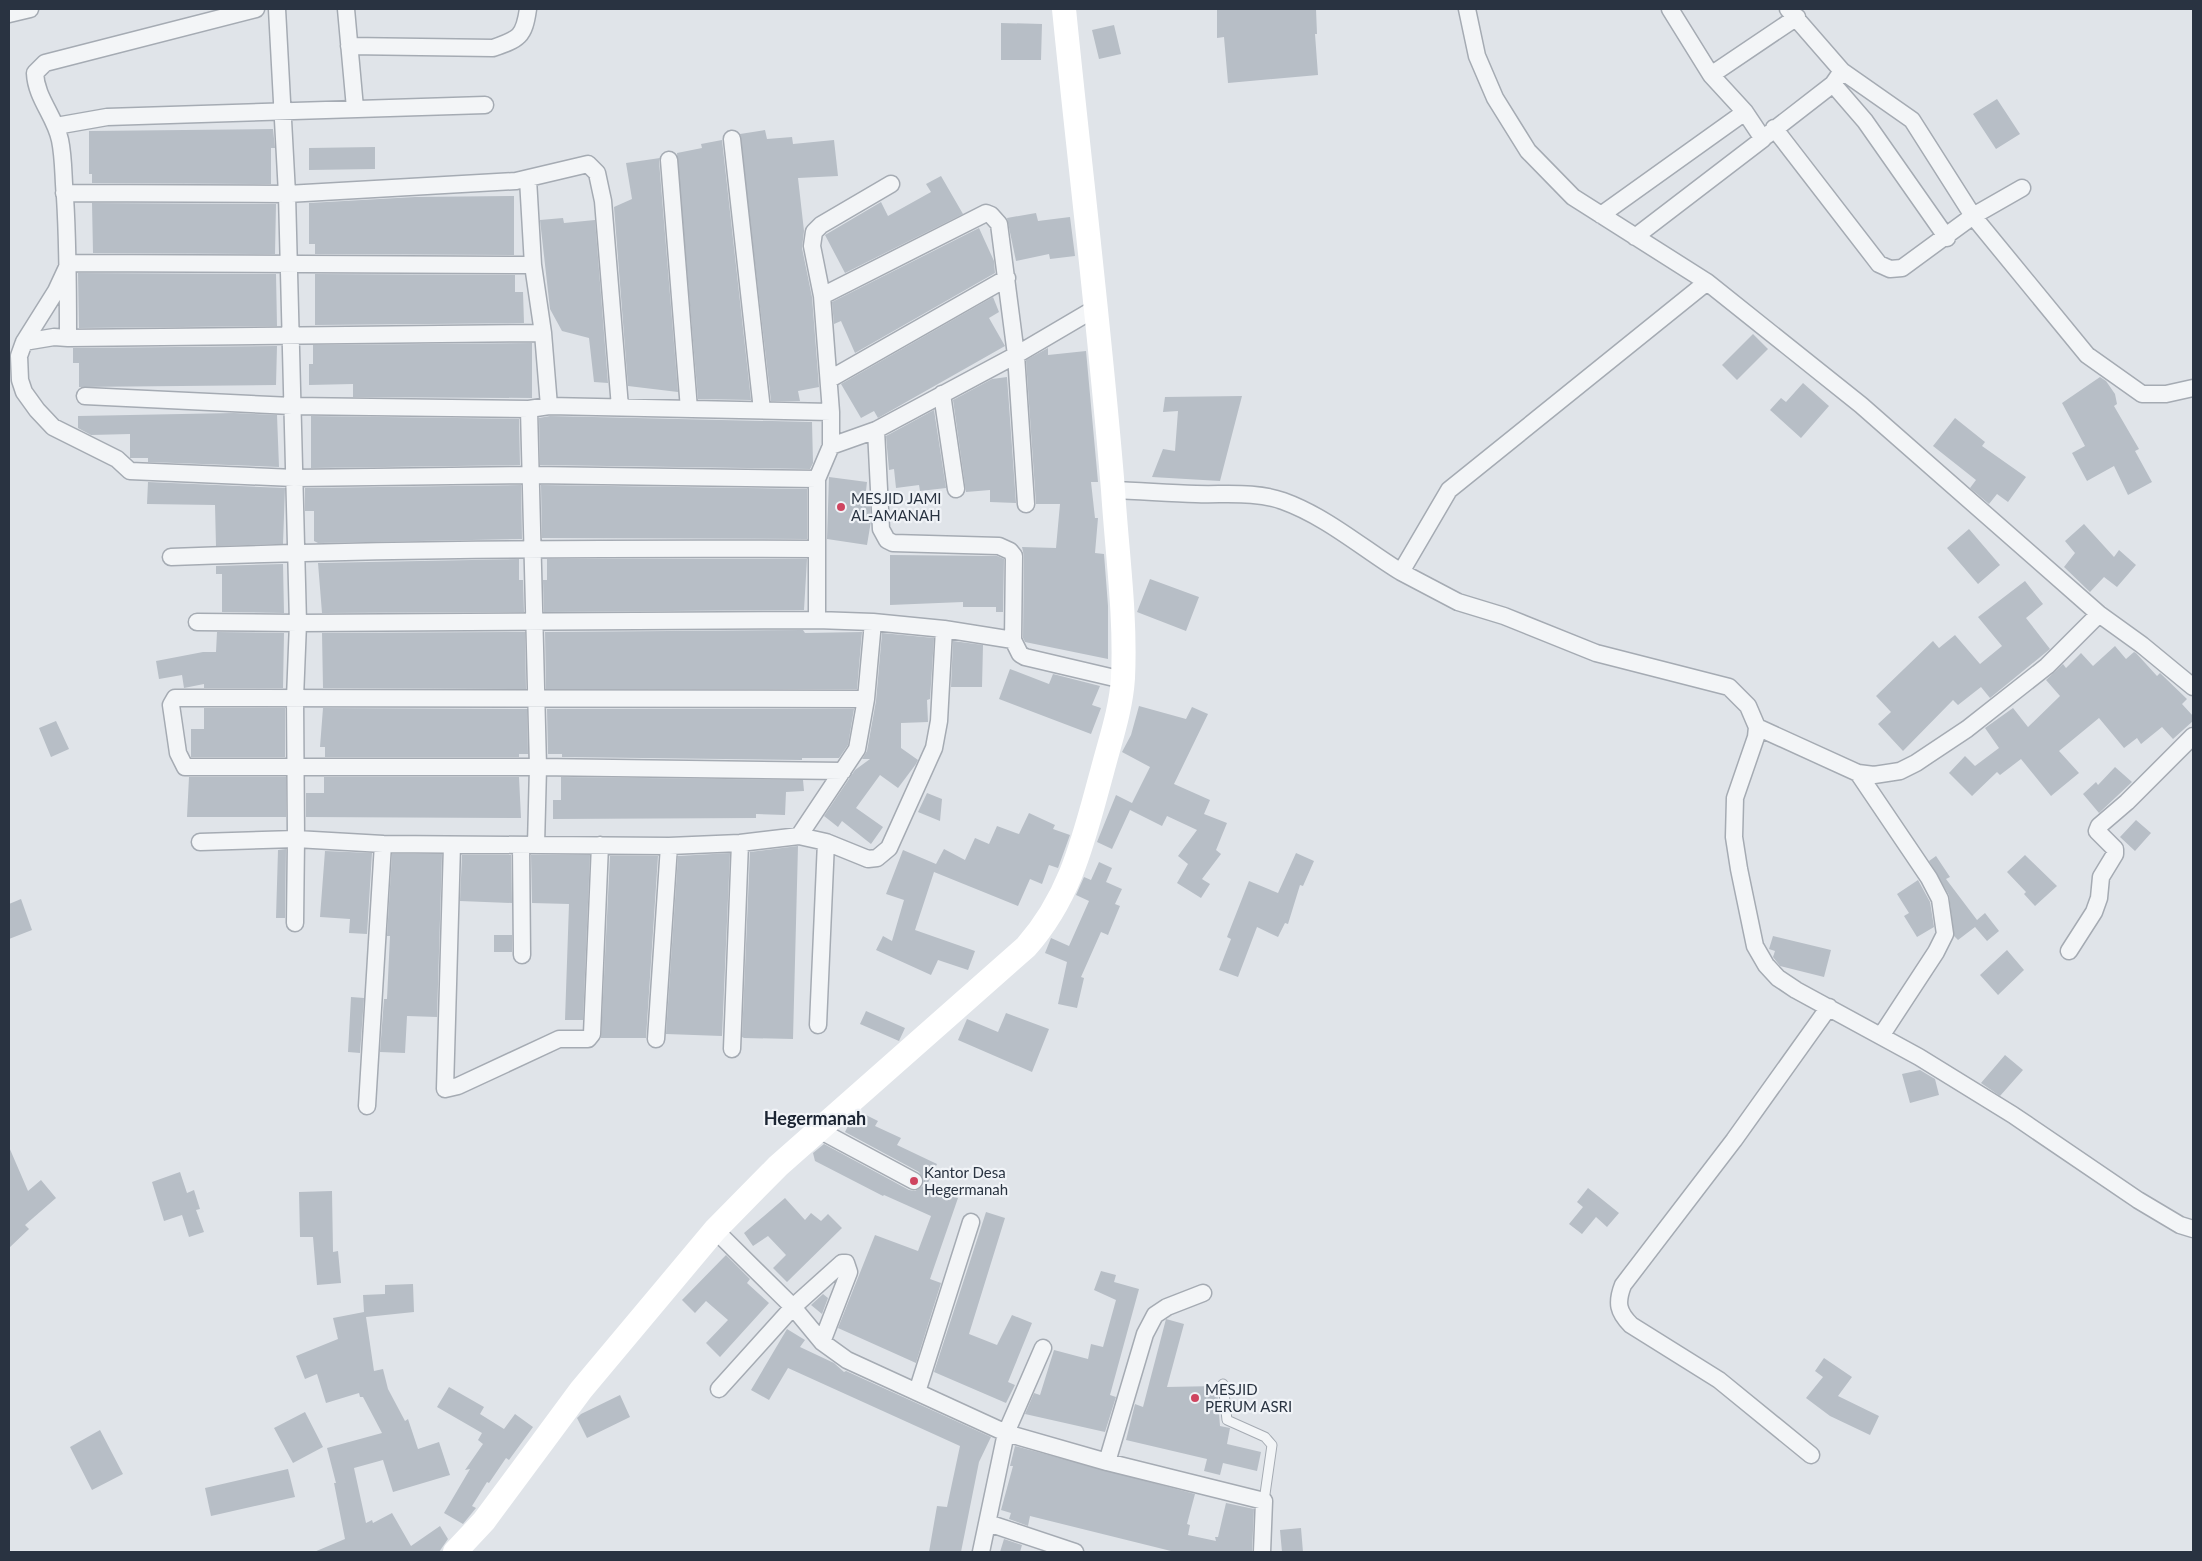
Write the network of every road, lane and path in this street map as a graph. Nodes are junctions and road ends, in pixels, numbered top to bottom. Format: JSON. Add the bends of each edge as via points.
{"nodes":[{"id":1,"x":30,"y":9,"type":"edge"},
{"id":2,"x":256,"y":9,"type":"edge"},
{"id":3,"x":277,"y":9,"type":"edge"},
{"id":4,"x":346,"y":9,"type":"edge"},
{"id":5,"x":528,"y":9,"type":"edge"},
{"id":6,"x":1064,"y":9,"type":"edge"},
{"id":7,"x":1467,"y":9,"type":"edge"},
{"id":8,"x":1670,"y":9,"type":"edge"},
{"id":9,"x":1792,"y":13,"type":"edge"},
{"id":10,"x":9,"y":14,"type":"edge"},
{"id":11,"x":349,"y":46,"type":"junction"},
{"id":12,"x":1712,"y":75,"type":"junction"},
{"id":13,"x":1838,"y":77,"type":"junction"},
{"id":14,"x":485,"y":105,"type":"dead end"},
{"id":15,"x":355,"y":108,"type":"junction"},
{"id":16,"x":282,"y":110,"type":"junction"},
{"id":17,"x":1745,"y":112,"type":"junction"},
{"id":18,"x":56,"y":126,"type":"junction"},
{"id":19,"x":1768,"y":134,"type":"junction"},
{"id":20,"x":732,"y":139,"type":"dead end"},
{"id":21,"x":669,"y":160,"type":"dead end"},
{"id":22,"x":528,"y":179,"type":"junction"},
{"id":23,"x":890,"y":184,"type":"dead end"},
{"id":24,"x":2022,"y":188,"type":"dead end"},
{"id":25,"x":64,"y":193,"type":"junction"},
{"id":26,"x":287,"y":194,"type":"junction"},
{"id":27,"x":1601,"y":214,"type":"junction"},
{"id":28,"x":1973,"y":216,"type":"junction"},
{"id":29,"x":1635,"y":237,"type":"junction"},
{"id":30,"x":1947,"y":238,"type":"junction"},
{"id":31,"x":69,"y":263,"type":"junction"},
{"id":32,"x":289,"y":263,"type":"junction"},
{"id":33,"x":533,"y":265,"type":"junction"},
{"id":34,"x":1007,"y":278,"type":"junction"},
{"id":35,"x":1707,"y":282,"type":"junction"},
{"id":36,"x":822,"y":296,"type":"junction"},
{"id":37,"x":1096,"y":308,"type":"junction"},
{"id":38,"x":543,"y":333,"type":"junction"},
{"id":39,"x":291,"y":335,"type":"junction"},
{"id":40,"x":68,"y":338,"type":"junction"},
{"id":41,"x":24,"y":342,"type":"junction"},
{"id":42,"x":1016,"y":355,"type":"junction"},
{"id":43,"x":830,"y":378,"type":"junction"},
{"id":44,"x":2193,"y":388,"type":"edge"},
{"id":45,"x":942,"y":394,"type":"junction"},
{"id":46,"x":85,"y":396,"type":"dead end"},
{"id":47,"x":292,"y":406,"type":"junction"},
{"id":48,"x":549,"y":406,"type":"junction"},
{"id":49,"x":620,"y":407,"type":"junction"},
{"id":50,"x":529,"y":409,"type":"junction"},
{"id":51,"x":689,"y":409,"type":"junction"},
{"id":52,"x":762,"y":410,"type":"junction"},
{"id":53,"x":831,"y":412,"type":"junction"},
{"id":54,"x":876,"y":430,"type":"junction"},
{"id":55,"x":831,"y":446,"type":"junction"},
{"id":56,"x":530,"y":475,"type":"junction"},
{"id":57,"x":294,"y":478,"type":"junction"},
{"id":58,"x":817,"y":479,"type":"junction"},
{"id":59,"x":956,"y":489,"type":"dead end"},
{"id":60,"x":1112,"y":490,"type":"junction"},
{"id":61,"x":1026,"y":504,"type":"dead end"},
{"id":62,"x":532,"y":549,"type":"junction"},
{"id":63,"x":816,"y":549,"type":"junction"},
{"id":64,"x":296,"y":552,"type":"junction"},
{"id":65,"x":171,"y":557,"type":"dead end"},
{"id":66,"x":1401,"y":572,"type":"junction"},
{"id":67,"x":2099,"y":614,"type":"junction"},
{"id":68,"x":817,"y":620,"type":"junction"},
{"id":69,"x":197,"y":622,"type":"dead end"},
{"id":70,"x":534,"y":622,"type":"junction"},
{"id":71,"x":873,"y":622,"type":"junction"},
{"id":72,"x":298,"y":623,"type":"junction"},
{"id":73,"x":944,"y":629,"type":"junction"},
{"id":74,"x":1013,"y":640,"type":"junction"},
{"id":75,"x":1123,"y":680,"type":"junction"},
{"id":76,"x":2193,"y":687,"type":"edge"},
{"id":77,"x":295,"y":698,"type":"junction"},
{"id":78,"x":537,"y":699,"type":"junction"},
{"id":79,"x":866,"y":699,"type":"junction"},
{"id":80,"x":1757,"y":727,"type":"junction"},
{"id":81,"x":2193,"y":736,"type":"edge"},
{"id":82,"x":296,"y":767,"type":"junction"},
{"id":83,"x":538,"y":767,"type":"junction"},
{"id":84,"x":843,"y":770,"type":"junction"},
{"id":85,"x":1858,"y":773,"type":"junction"},
{"id":86,"x":799,"y":836,"type":"junction"},
{"id":87,"x":296,"y":839,"type":"junction"},
{"id":88,"x":200,"y":842,"type":"dead end"},
{"id":89,"x":826,"y":842,"type":"junction"},
{"id":90,"x":740,"y":843,"type":"junction"},
{"id":91,"x":382,"y":844,"type":"junction"},
{"id":92,"x":452,"y":845,"type":"junction"},
{"id":93,"x":528,"y":845,"type":"junction"},
{"id":94,"x":600,"y":845,"type":"junction"},
{"id":95,"x":669,"y":846,"type":"junction"},
{"id":96,"x":295,"y":923,"type":"dead end"},
{"id":97,"x":2069,"y":950,"type":"dead end"},
{"id":98,"x":522,"y":955,"type":"dead end"},
{"id":99,"x":1829,"y":1007,"type":"junction"},
{"id":100,"x":818,"y":1025,"type":"dead end"},
{"id":101,"x":1881,"y":1036,"type":"junction"},
{"id":102,"x":656,"y":1039,"type":"dead end"},
{"id":103,"x":732,"y":1049,"type":"dead end"},
{"id":104,"x":367,"y":1106,"type":"dead end"},
{"id":105,"x":819,"y":1130,"type":"junction"},
{"id":106,"x":914,"y":1181,"type":"dead end"},
{"id":107,"x":971,"y":1222,"type":"dead end"},
{"id":108,"x":2193,"y":1229,"type":"edge"},
{"id":109,"x":715,"y":1230,"type":"junction"},
{"id":110,"x":1203,"y":1293,"type":"dead end"},
{"id":111,"x":793,"y":1307,"type":"junction"},
{"id":112,"x":822,"y":1342,"type":"junction"},
{"id":113,"x":1044,"y":1348,"type":"dead end"},
{"id":114,"x":1223,"y":1384,"type":"dead end"},
{"id":115,"x":719,"y":1389,"type":"dead end"},
{"id":116,"x":917,"y":1392,"type":"junction"},
{"id":117,"x":1006,"y":1433,"type":"junction"},
{"id":118,"x":1811,"y":1455,"type":"dead end"},
{"id":119,"x":1107,"y":1462,"type":"junction"},
{"id":120,"x":1264,"y":1501,"type":"junction"},
{"id":121,"x":988,"y":1523,"type":"junction"},
{"id":122,"x":455,"y":1552,"type":"edge"},
{"id":123,"x":981,"y":1552,"type":"edge"},
{"id":124,"x":1075,"y":1552,"type":"edge"},
{"id":125,"x":1262,"y":1552,"type":"edge"}],
"edges":[{"from":1,"to":10,"type":"street"},
{"from":2,"to":18,"type":"street","via":[[45,63],[35,73],[36,84]]},
{"from":3,"to":16,"type":"street"},
{"from":4,"to":11,"type":"street"},
{"from":5,"to":11,"type":"street","via":[[526,27],[521,35],[493,48]]},
{"from":6,"to":37,"type":"street"},
{"from":7,"to":27,"type":"street","via":[[1477,56],[1495,98],[1528,151],[1573,197]]},
{"from":8,"to":12,"type":"street"},
{"from":9,"to":12,"type":"street"},
{"from":9,"to":13,"type":"street"},
{"from":11,"to":15,"type":"street"},
{"from":12,"to":17,"type":"street"},
{"from":13,"to":19,"type":"street"},
{"from":13,"to":28,"type":"street","via":[[1912,120]]},
{"from":13,"to":30,"type":"street"},
{"from":14,"to":15,"type":"street"},
{"from":15,"to":16,"type":"street"},
{"from":16,"to":18,"type":"street","via":[[107,117]]},
{"from":16,"to":26,"type":"street"},
{"from":17,"to":19,"type":"street"},
{"from":17,"to":27,"type":"street"},
{"from":18,"to":25,"type":"street","via":[[62,155]]},
{"from":19,"to":29,"type":"street"},
{"from":19,"to":30,"type":"street","via":[[1879,264],[1890,269],[1902,268]]},
{"from":20,"to":52,"type":"street"},
{"from":21,"to":51,"type":"street"},
{"from":22,"to":26,"type":"street"},
{"from":22,"to":33,"type":"street"},
{"from":22,"to":49,"type":"street","via":[[588,164],[597,173],[604,201]]},
{"from":23,"to":36,"type":"street","via":[[814,232],[812,246]]},
{"from":24,"to":28,"type":"street"},
{"from":25,"to":26,"type":"street"},
{"from":25,"to":31,"type":"street"},
{"from":26,"to":32,"type":"street"},
{"from":27,"to":29,"type":"street"},
{"from":28,"to":30,"type":"street"},
{"from":28,"to":44,"type":"street","via":[[2087,355],[2142,394],[2166,394]]},
{"from":29,"to":35,"type":"street"},
{"from":31,"to":32,"type":"street"},
{"from":31,"to":40,"type":"street"},
{"from":31,"to":41,"type":"street"},
{"from":32,"to":33,"type":"street"},
{"from":32,"to":39,"type":"street"},
{"from":33,"to":38,"type":"street"},
{"from":34,"to":36,"type":"street","via":[[999,224],[992,215],[986,214]]},
{"from":34,"to":42,"type":"street"},
{"from":34,"to":43,"type":"street"},
{"from":35,"to":66,"type":"street","via":[[1449,490]]},
{"from":35,"to":67,"type":"street","via":[[1861,405]]},
{"from":36,"to":43,"type":"street"},
{"from":37,"to":42,"type":"street"},
{"from":37,"to":60,"type":"street"},
{"from":38,"to":39,"type":"street"},
{"from":38,"to":48,"type":"street"},
{"from":39,"to":40,"type":"street"},
{"from":39,"to":47,"type":"street"},
{"from":40,"to":41,"type":"street"},
{"from":41,"to":57,"type":"street","via":[[19,356],[20,380],[37,410],[53,427],[117,459],[130,470]]},
{"from":42,"to":45,"type":"street"},
{"from":42,"to":61,"type":"street"},
{"from":43,"to":53,"type":"street"},
{"from":45,"to":54,"type":"street"},
{"from":45,"to":59,"type":"street"},
{"from":46,"to":47,"type":"street"},
{"from":47,"to":50,"type":"street"},
{"from":47,"to":57,"type":"street"},
{"from":48,"to":49,"type":"street"},
{"from":48,"to":50,"type":"street"},
{"from":49,"to":51,"type":"street"},
{"from":50,"to":56,"type":"street"},
{"from":51,"to":52,"type":"street"},
{"from":52,"to":53,"type":"street"},
{"from":53,"to":55,"type":"street"},
{"from":54,"to":55,"type":"street"},
{"from":54,"to":74,"type":"street","via":[[884,536],[893,543],[999,546],[1010,551],[1014,556]]},
{"from":55,"to":58,"type":"street"},
{"from":56,"to":57,"type":"street"},
{"from":56,"to":58,"type":"street"},
{"from":56,"to":62,"type":"street"},
{"from":57,"to":64,"type":"street"},
{"from":58,"to":63,"type":"street"},
{"from":60,"to":66,"type":"street","via":[[1233,494],[1282,501],[1312,513]]},
{"from":60,"to":75,"type":"street","via":[[1122,594]]},
{"from":62,"to":63,"type":"street"},
{"from":62,"to":64,"type":"street"},
{"from":62,"to":70,"type":"street"},
{"from":63,"to":68,"type":"street"},
{"from":64,"to":65,"type":"street"},
{"from":64,"to":72,"type":"street"},
{"from":66,"to":80,"type":"street","via":[[1458,602],[1504,616],[1596,653],[1729,687],[1748,706]]},
{"from":67,"to":76,"type":"street"},
{"from":67,"to":85,"type":"street","via":[[2047,666],[1967,729],[1916,763],[1900,771],[1874,775]]},
{"from":68,"to":70,"type":"street"},
{"from":68,"to":71,"type":"street"},
{"from":69,"to":72,"type":"street"},
{"from":70,"to":72,"type":"street"},
{"from":70,"to":78,"type":"street"},
{"from":71,"to":73,"type":"street"},
{"from":71,"to":79,"type":"street"},
{"from":72,"to":77,"type":"street"},
{"from":73,"to":74,"type":"street"},
{"from":73,"to":89,"type":"street","via":[[939,721],[934,748],[889,848],[877,858],[868,859]]},
{"from":74,"to":75,"type":"street","via":[[1025,657]]},
{"from":75,"to":105,"type":"street","via":[[1116,722],[1078,857],[1057,906],[1044,927],[1026,948]]},
{"from":77,"to":78,"type":"street"},
{"from":77,"to":82,"type":"street"},
{"from":77,"to":82,"type":"street","via":[[175,698],[171,710],[178,753],[185,766]]},
{"from":78,"to":79,"type":"street"},
{"from":78,"to":83,"type":"street"},
{"from":79,"to":84,"type":"street","via":[[857,749]]},
{"from":80,"to":85,"type":"street"},
{"from":80,"to":99,"type":"street","via":[[1735,798],[1734,837],[1755,946],[1778,978]]},
{"from":81,"to":97,"type":"street","via":[[2099,826],[2097,831],[2116,849],[2115,854],[2100,876],[2099,898],[2094,912]]},
{"from":82,"to":83,"type":"street"},
{"from":82,"to":87,"type":"street"},
{"from":83,"to":84,"type":"street"},
{"from":83,"to":93,"type":"street"},
{"from":84,"to":86,"type":"street"},
{"from":85,"to":101,"type":"street","via":[[1929,878],[1940,899],[1945,934]]},
{"from":86,"to":89,"type":"street"},
{"from":86,"to":90,"type":"street"},
{"from":87,"to":88,"type":"street"},
{"from":87,"to":91,"type":"street"},
{"from":87,"to":96,"type":"street"},
{"from":89,"to":100,"type":"street"},
{"from":90,"to":95,"type":"street"},
{"from":90,"to":103,"type":"street"},
{"from":91,"to":92,"type":"street"},
{"from":91,"to":104,"type":"street"},
{"from":92,"to":93,"type":"street"},
{"from":92,"to":94,"type":"street","via":[[445,1089],[559,1039],[588,1039],[592,1034]]},
{"from":93,"to":94,"type":"street"},
{"from":93,"to":98,"type":"street"},
{"from":94,"to":95,"type":"street"},
{"from":95,"to":102,"type":"street"},
{"from":99,"to":101,"type":"street"},
{"from":99,"to":118,"type":"street","via":[[1734,1140],[1623,1285],[1618,1306],[1631,1326],[1719,1380]]},
{"from":101,"to":108,"type":"street","via":[[2013,1115],[2138,1200],[2180,1225]]},
{"from":105,"to":106,"type":"street"},
{"from":105,"to":109,"type":"street"},
{"from":107,"to":116,"type":"street"},
{"from":109,"to":111,"type":"street"},
{"from":109,"to":122,"type":"street","via":[[581,1390],[484,1521]]},
{"from":110,"to":119,"type":"street","via":[[1155,1315],[1145,1334]]},
{"from":111,"to":112,"type":"street"},
{"from":111,"to":112,"type":"street","via":[[842,1263],[846,1263],[849,1272]]},
{"from":111,"to":115,"type":"street"},
{"from":112,"to":116,"type":"street","via":[[847,1360]]},
{"from":113,"to":117,"type":"street"},
{"from":114,"to":120,"type":"lane","via":[[1226,1420],[1265,1437],[1272,1445]]},
{"from":116,"to":117,"type":"street"},
{"from":117,"to":119,"type":"street"},
{"from":117,"to":121,"type":"street"},
{"from":119,"to":120,"type":"street"},
{"from":120,"to":125,"type":"street"},
{"from":121,"to":123,"type":"street"},
{"from":121,"to":124,"type":"street"}]}
